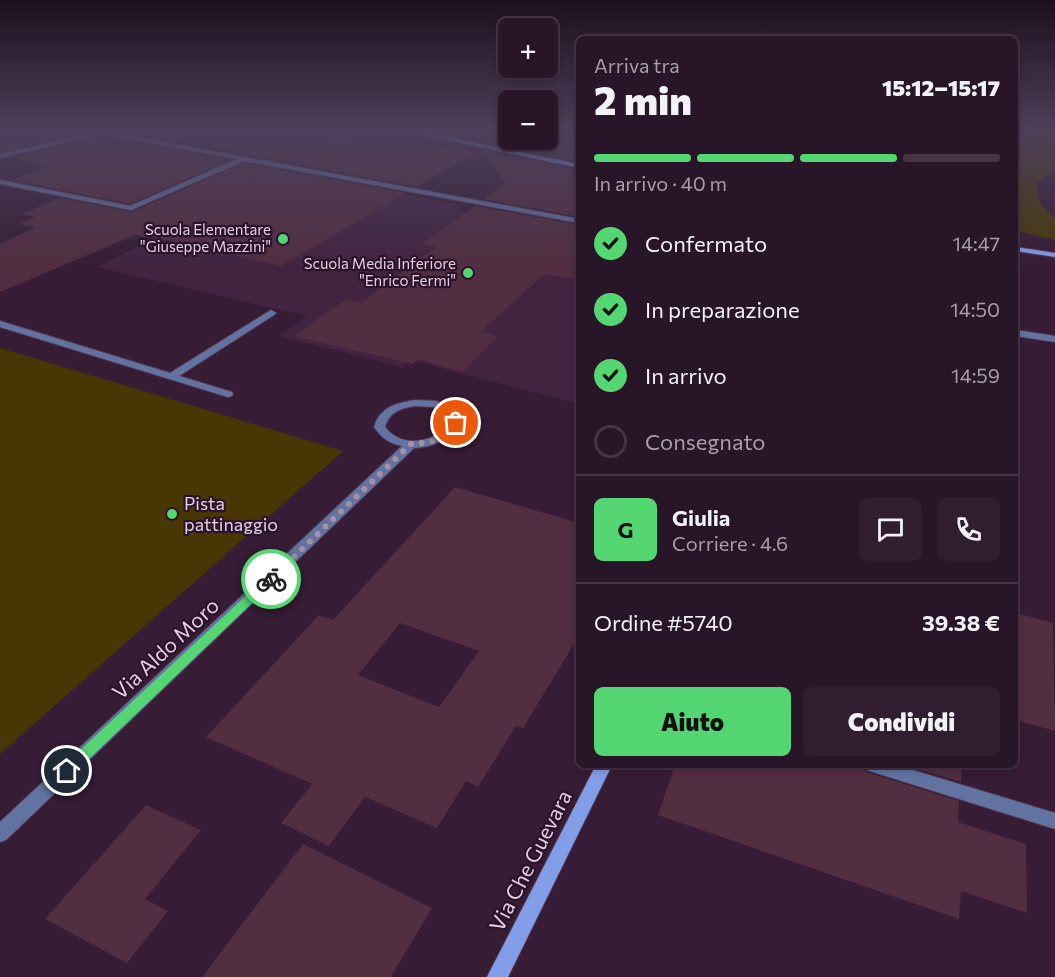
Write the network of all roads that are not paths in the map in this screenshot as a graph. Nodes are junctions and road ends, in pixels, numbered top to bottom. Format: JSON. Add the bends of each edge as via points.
{"nodes":[{"id":1,"x":206,"y":176,"type":"edge"},
{"id":2,"x":327,"y":176,"type":"edge"},
{"id":3,"x":0,"y":182,"type":"edge"},
{"id":4,"x":576,"y":221,"type":"edge"},
{"id":5,"x":1018,"y":247,"type":"edge"},
{"id":6,"x":1055,"y":255,"type":"edge"},
{"id":7,"x":271,"y":313,"type":"dead end"},
{"id":8,"x":2,"y":327,"type":"edge"},
{"id":9,"x":1018,"y":333,"type":"edge"},
{"id":10,"x":1055,"y":339,"type":"edge"},
{"id":11,"x":172,"y":376,"type":"junction"},
{"id":12,"x":228,"y":394,"type":"dead end"},
{"id":13,"x":411,"y":444,"type":"junction"},
{"id":14,"x":602,"y":768,"type":"edge"},
{"id":15,"x":883,"y":768,"type":"edge"},
{"id":16,"x":1055,"y":821,"type":"edge"},
{"id":17,"x":0,"y":834,"type":"edge"},
{"id":18,"x":497,"y":977,"type":"edge"}],
"edges":[{"from":1,"to":3,"type":"street","via":[[131,208]]},
{"from":2,"to":4,"type":"street"},
{"from":5,"to":6,"type":"main road"},
{"from":7,"to":11,"type":"street"},
{"from":8,"to":11,"type":"street"},
{"from":9,"to":10,"type":"street"},
{"from":11,"to":12,"type":"street"},
{"from":13,"to":13,"type":"street","via":[[446,435],[456,423],[454,416],[444,407],[427,403],[403,405],[385,414],[379,427],[382,433]]},
{"from":13,"to":17,"type":"street","name":"Via Aldo Moro"},
{"from":14,"to":18,"type":"main road","name":"Via Che Guevara"},
{"from":15,"to":16,"type":"street"}]}
